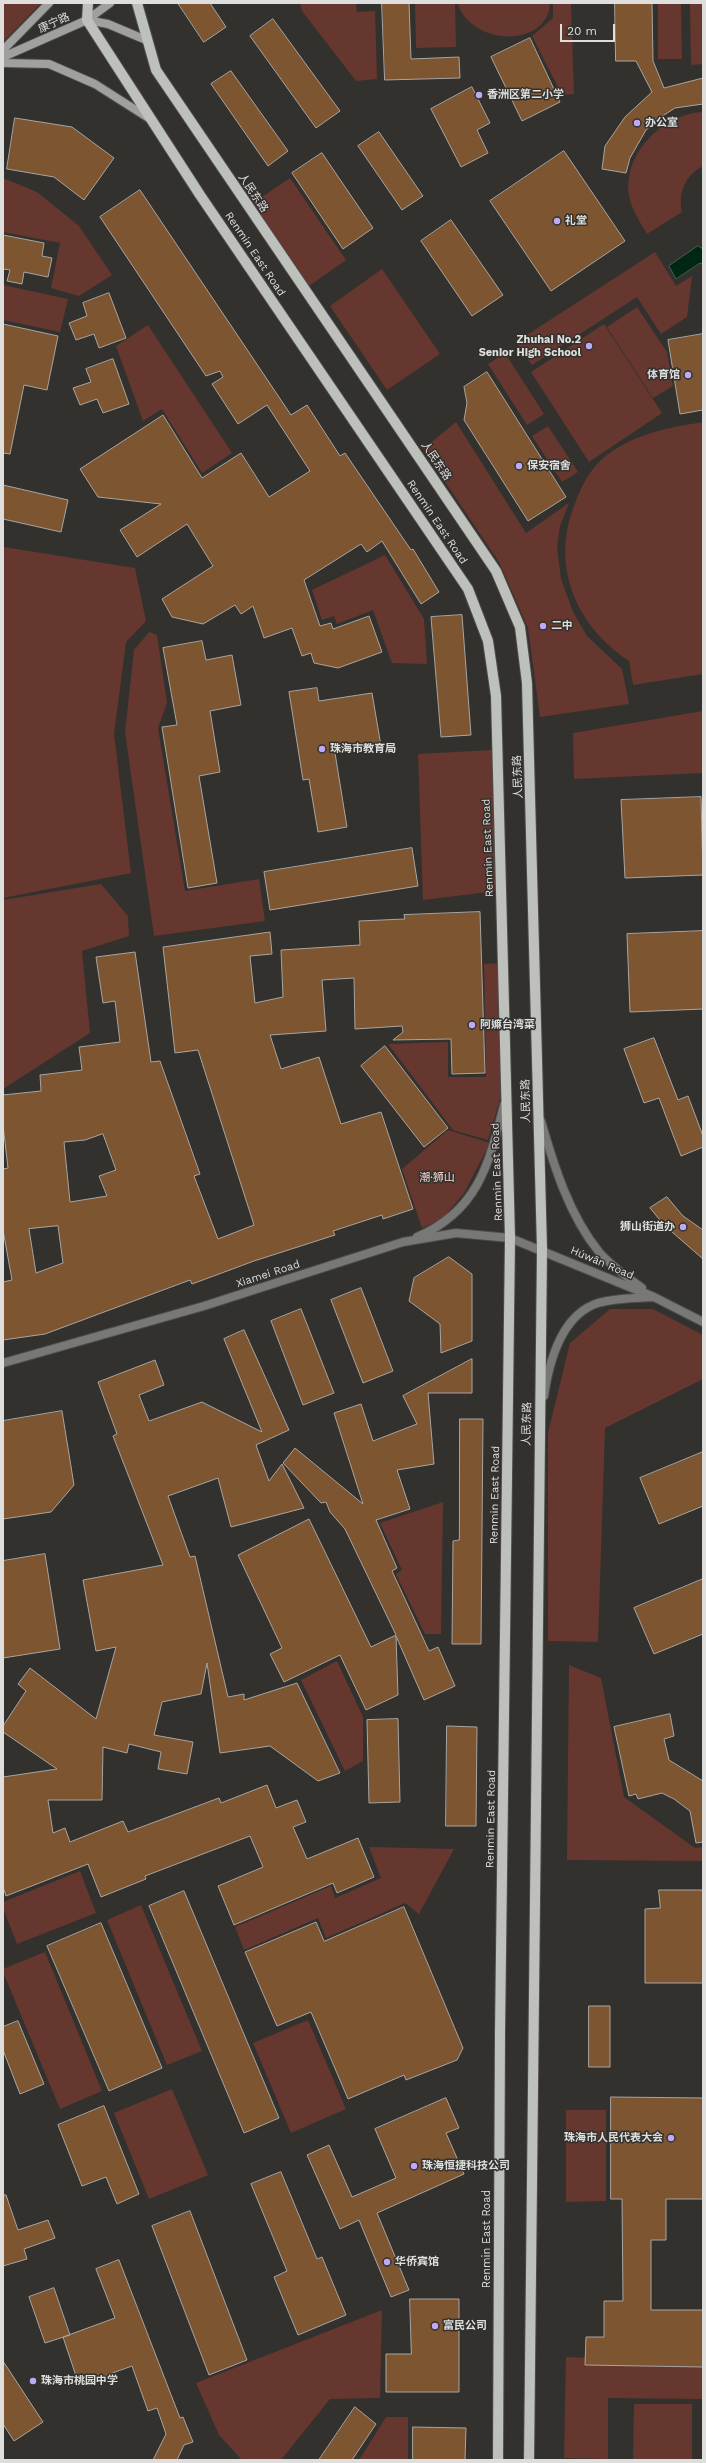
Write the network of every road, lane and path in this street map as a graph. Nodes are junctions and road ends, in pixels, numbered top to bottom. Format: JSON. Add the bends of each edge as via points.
{"nodes":[{"id":1,"x":49,"y":3,"type":"edge"},
{"id":2,"x":88,"y":3,"type":"edge"},
{"id":3,"x":110,"y":3,"type":"edge"},
{"id":4,"x":137,"y":3,"type":"edge"},
{"id":5,"x":87,"y":20,"type":"junction"},
{"id":6,"x":146,"y":40,"type":"junction"},
{"id":7,"x":3,"y":50,"type":"edge"},
{"id":8,"x":3,"y":57,"type":"edge"},
{"id":9,"x":3,"y":63,"type":"edge"},
{"id":10,"x":152,"y":121,"type":"junction"},
{"id":11,"x":506,"y":1096,"type":"junction"},
{"id":12,"x":538,"y":1111,"type":"junction"},
{"id":13,"x":510,"y":1238,"type":"junction"},
{"id":14,"x":403,"y":1242,"type":"junction"},
{"id":15,"x":542,"y":1249,"type":"junction"},
{"id":16,"x":654,"y":1297,"type":"junction"},
{"id":17,"x":703,"y":1322,"type":"edge"},
{"id":18,"x":3,"y":1363,"type":"edge"},
{"id":19,"x":539,"y":1430,"type":"junction"},
{"id":20,"x":498,"y":2460,"type":"edge"},
{"id":21,"x":529,"y":2460,"type":"edge"}],
"edges":[{"from":1,"to":7,"type":"main road"},
{"from":2,"to":5,"type":"main road"},
{"from":3,"to":5,"type":"main road","name":"康宁路"},
{"from":4,"to":6,"type":"main road","name":"人民东路"},
{"from":5,"to":6,"type":"main road","via":[[108,24]]},
{"from":5,"to":8,"type":"main road","name":"康宁路"},
{"from":5,"to":10,"type":"main road","name":"Renmin East Road"},
{"from":6,"to":12,"type":"main road","name":"人民东路","via":[[156,70],[496,572],[520,627],[527,683]]},
{"from":9,"to":10,"type":"main road","via":[[48,64],[95,84]]},
{"from":10,"to":11,"type":"main road","name":"Renmin East Road","via":[[468,589],[488,641],[496,696]]},
{"from":11,"to":13,"type":"main road","name":"Renmin East Road"},
{"from":11,"to":14,"type":"street","via":[[494,1145],[467,1202],[446,1221]]},
{"from":12,"to":15,"type":"main road","name":"人民东路"},
{"from":12,"to":16,"type":"street","via":[[559,1176],[578,1221],[600,1254]]},
{"from":13,"to":14,"type":"street","name":"Xiamei Road","via":[[456,1233]]},
{"from":13,"to":15,"type":"street","name":"Xiamei Road"},
{"from":13,"to":20,"type":"main road","name":"Renmin East Road","via":[[500,2032]]},
{"from":14,"to":18,"type":"street","name":"Xiamei Road","via":[[204,1306]]},
{"from":15,"to":16,"type":"street","name":"Húwān Road"},
{"from":15,"to":19,"type":"main road","name":"人民东路"},
{"from":16,"to":17,"type":"street"},
{"from":16,"to":19,"type":"street","via":[[597,1304],[573,1320],[560,1340],[550,1369]]},
{"from":19,"to":21,"type":"main road","name":"人民东路"}]}
